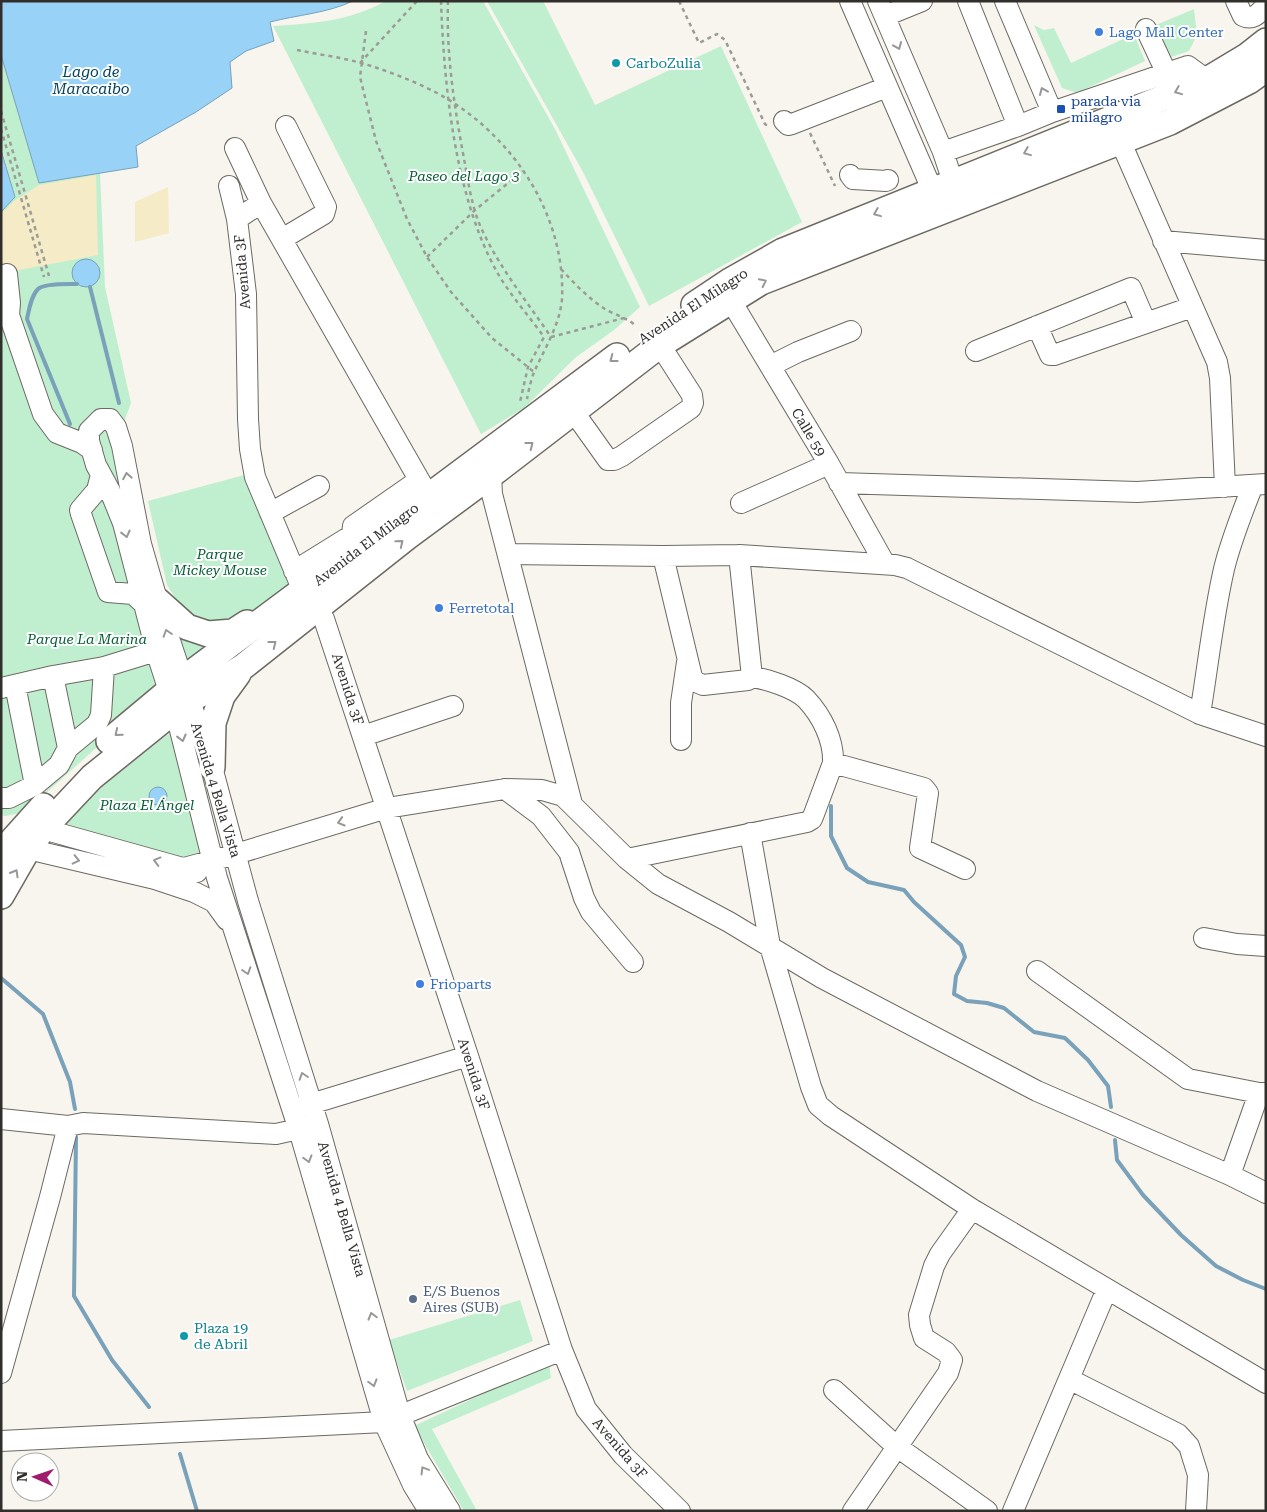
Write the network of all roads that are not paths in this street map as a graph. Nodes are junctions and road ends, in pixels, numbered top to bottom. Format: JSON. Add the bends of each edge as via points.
{"nodes":[{"id":1,"x":850,"y":1,"type":"edge"},
{"id":2,"x":922,"y":1,"type":"edge"},
{"id":3,"x":968,"y":1,"type":"edge"},
{"id":4,"x":1005,"y":1,"type":"edge"},
{"id":5,"x":1236,"y":1,"type":"edge"},
{"id":6,"x":1266,"y":6,"type":"edge"},
{"id":7,"x":882,"y":9,"type":"edge"},
{"id":8,"x":1146,"y":29,"type":"dead end"},
{"id":9,"x":1266,"y":42,"type":"edge"},
{"id":10,"x":1266,"y":69,"type":"edge"},
{"id":11,"x":1167,"y":74,"type":"junction"},
{"id":12,"x":1207,"y":80,"type":"junction"},
{"id":13,"x":887,"y":87,"type":"junction"},
{"id":14,"x":1052,"y":112,"type":"junction"},
{"id":15,"x":1111,"y":118,"type":"junction"},
{"id":16,"x":778,"y":125,"type":"road end"},
{"id":17,"x":286,"y":126,"type":"dead end"},
{"id":18,"x":1018,"y":126,"type":"junction"},
{"id":19,"x":1120,"y":142,"type":"junction"},
{"id":20,"x":235,"y":148,"type":"dead end"},
{"id":21,"x":943,"y":152,"type":"junction"},
{"id":22,"x":842,"y":180,"type":"road end"},
{"id":23,"x":888,"y":180,"type":"dead end"},
{"id":24,"x":229,"y":186,"type":"dead end"},
{"id":25,"x":944,"y":186,"type":"junction"},
{"id":26,"x":261,"y":203,"type":"junction"},
{"id":27,"x":238,"y":219,"type":"junction"},
{"id":28,"x":282,"y":239,"type":"junction"},
{"id":29,"x":1163,"y":241,"type":"junction"},
{"id":30,"x":1266,"y":250,"type":"edge"},
{"id":31,"x":7,"y":274,"type":"dead end"},
{"id":32,"x":731,"y":301,"type":"junction"},
{"id":33,"x":1192,"y":307,"type":"junction"},
{"id":34,"x":1146,"y":323,"type":"junction"},
{"id":35,"x":1037,"y":326,"type":"junction"},
{"id":36,"x":851,"y":331,"type":"dead end"},
{"id":37,"x":660,"y":345,"type":"junction"},
{"id":38,"x":976,"y":351,"type":"dead end"},
{"id":39,"x":770,"y":366,"type":"junction"},
{"id":40,"x":573,"y":412,"type":"junction"},
{"id":41,"x":92,"y":450,"type":"junction"},
{"id":42,"x":829,"y":464,"type":"junction"},
{"id":43,"x":102,"y":475,"type":"junction"},
{"id":44,"x":491,"y":475,"type":"junction"},
{"id":45,"x":838,"y":483,"type":"junction"},
{"id":46,"x":1260,"y":485,"type":"edge"},
{"id":47,"x":319,"y":486,"type":"dead end"},
{"id":48,"x":1225,"y":487,"type":"junction"},
{"id":49,"x":424,"y":488,"type":"junction"},
{"id":50,"x":741,"y":503,"type":"dead end"},
{"id":51,"x":270,"y":514,"type":"junction"},
{"id":52,"x":508,"y":554,"type":"junction"},
{"id":53,"x":739,"y":555,"type":"junction"},
{"id":54,"x":663,"y":556,"type":"junction"},
{"id":55,"x":885,"y":564,"type":"junction"},
{"id":56,"x":305,"y":590,"type":"junction"},
{"id":57,"x":151,"y":602,"type":"junction"},
{"id":58,"x":283,"y":606,"type":"junction"},
{"id":59,"x":156,"y":651,"type":"junction"},
{"id":60,"x":688,"y":660,"type":"junction"},
{"id":61,"x":244,"y":666,"type":"junction"},
{"id":62,"x":104,"y":667,"type":"junction"},
{"id":63,"x":53,"y":676,"type":"junction"},
{"id":64,"x":752,"y":677,"type":"junction"},
{"id":65,"x":8,"y":686,"type":"edge"},
{"id":66,"x":179,"y":695,"type":"junction"},
{"id":67,"x":453,"y":706,"type":"dead end"},
{"id":68,"x":1200,"y":714,"type":"junction"},
{"id":69,"x":363,"y":736,"type":"junction"},
{"id":70,"x":1266,"y":736,"type":"edge"},
{"id":71,"x":681,"y":740,"type":"dead end"},
{"id":72,"x":68,"y":748,"type":"junction"},
{"id":73,"x":832,"y":763,"type":"junction"},
{"id":74,"x":212,"y":767,"type":"junction"},
{"id":75,"x":35,"y":785,"type":"junction"},
{"id":76,"x":505,"y":789,"type":"junction"},
{"id":77,"x":1,"y":798,"type":"edge"},
{"id":78,"x":572,"y":804,"type":"junction"},
{"id":79,"x":387,"y":808,"type":"junction"},
{"id":80,"x":750,"y":833,"type":"junction"},
{"id":81,"x":16,"y":838,"type":"edge"},
{"id":82,"x":236,"y":854,"type":"junction"},
{"id":83,"x":627,"y":859,"type":"junction"},
{"id":84,"x":215,"y":869,"type":"junction"},
{"id":85,"x":965,"y":869,"type":"dead end"},
{"id":86,"x":1,"y":896,"type":"edge"},
{"id":87,"x":248,"y":901,"type":"junction"},
{"id":88,"x":232,"y":925,"type":"junction"},
{"id":89,"x":1204,"y":938,"type":"dead end"},
{"id":90,"x":770,"y":946,"type":"junction"},
{"id":91,"x":1266,"y":946,"type":"edge"},
{"id":92,"x":633,"y":962,"type":"dead end"},
{"id":93,"x":1037,"y":971,"type":"dead end"},
{"id":94,"x":468,"y":1056,"type":"junction"},
{"id":95,"x":1262,"y":1093,"type":"edge"},
{"id":96,"x":312,"y":1104,"type":"junction"},
{"id":97,"x":293,"y":1109,"type":"junction"},
{"id":98,"x":1,"y":1120,"type":"edge"},
{"id":99,"x":68,"y":1126,"type":"junction"},
{"id":100,"x":309,"y":1127,"type":"junction"},
{"id":101,"x":1230,"y":1174,"type":"junction"},
{"id":102,"x":1266,"y":1193,"type":"edge"},
{"id":103,"x":972,"y":1209,"type":"junction"},
{"id":104,"x":1107,"y":1289,"type":"junction"},
{"id":105,"x":8,"y":1315,"type":"edge"},
{"id":106,"x":562,"y":1350,"type":"junction"},
{"id":107,"x":1,"y":1373,"type":"edge"},
{"id":108,"x":1069,"y":1379,"type":"junction"},
{"id":109,"x":1266,"y":1383,"type":"edge"},
{"id":110,"x":834,"y":1390,"type":"dead end"},
{"id":111,"x":392,"y":1419,"type":"junction"},
{"id":112,"x":1,"y":1441,"type":"edge"},
{"id":113,"x":896,"y":1446,"type":"junction"},
{"id":114,"x":429,"y":1511,"type":"edge"},
{"id":115,"x":450,"y":1511,"type":"edge"},
{"id":116,"x":680,"y":1511,"type":"edge"},
{"id":117,"x":852,"y":1511,"type":"edge"},
{"id":118,"x":987,"y":1511,"type":"edge"},
{"id":119,"x":1013,"y":1511,"type":"edge"},
{"id":120,"x":1196,"y":1511,"type":"edge"}],
"edges":[{"from":1,"to":13,"type":"street"},
{"from":2,"to":7,"type":"street"},
{"from":3,"to":18,"type":"street"},
{"from":14,"to":4,"type":"street","one_way":true},
{"from":5,"to":6,"type":"street","via":[[1247,19],[1254,18]]},
{"from":7,"to":21,"type":"street","one_way":true},
{"from":8,"to":11,"type":"street"},
{"from":9,"to":12,"type":"main road","name":"Avenida El Milagro"},
{"from":10,"to":19,"type":"main road","name":"Avenida El Milagro","via":[[1170,122]]},
{"from":11,"to":12,"type":"street","via":[[1188,66]]},
{"from":11,"to":14,"type":"street"},
{"from":12,"to":15,"type":"main road","name":"Avenida El Milagro","one_way":true},
{"from":13,"to":16,"type":"street","via":[[792,124]]},
{"from":13,"to":25,"type":"street","via":[[927,178]]},
{"from":14,"to":18,"type":"street"},
{"from":15,"to":19,"type":"street"},
{"from":15,"to":25,"type":"main road","name":"Avenida El Milagro","one_way":true},
{"from":17,"to":28,"type":"street","via":[[326,206],[324,214]]},
{"from":18,"to":21,"type":"street"},
{"from":19,"to":29,"type":"street"},
{"from":32,"to":19,"type":"main road","name":"Avenida El Milagro","one_way":true,"via":[[761,282]]},
{"from":20,"to":26,"type":"street"},
{"from":21,"to":25,"type":"street"},
{"from":22,"to":23,"type":"street"},
{"from":24,"to":27,"type":"street"},
{"from":25,"to":49,"type":"main road","name":"Avenida El Milagro","one_way":true,"via":[[783,251],[730,281]]},
{"from":26,"to":27,"type":"street","name":"Avenida 3F"},
{"from":26,"to":28,"type":"street"},
{"from":27,"to":51,"type":"street","name":"Avenida 3F","via":[[246,294],[250,449],[255,477]]},
{"from":28,"to":49,"type":"street"},
{"from":29,"to":30,"type":"street"},
{"from":29,"to":33,"type":"street"},
{"from":31,"to":41,"type":"street","via":[[9,315],[43,414],[57,433],[82,442]]},
{"from":32,"to":37,"type":"main road","name":"Avenida El Milagro"},
{"from":32,"to":39,"type":"street","name":"Calle 59"},
{"from":33,"to":34,"type":"street"},
{"from":33,"to":48,"type":"street","via":[[1219,370]]},
{"from":34,"to":35,"type":"street","via":[[1054,355],[1050,355]]},
{"from":34,"to":35,"type":"street","via":[[1131,288]]},
{"from":35,"to":38,"type":"street"},
{"from":36,"to":39,"type":"street"},
{"from":37,"to":40,"type":"main road","name":"Avenida El Milagro"},
{"from":37,"to":40,"type":"street","via":[[692,395],[691,408],[614,460],[608,460]]},
{"from":39,"to":42,"type":"street","name":"Calle 59"},
{"from":44,"to":40,"type":"main road","name":"Avenida El Milagro","one_way":true},
{"from":41,"to":43,"type":"street"},
{"from":57,"to":41,"type":"street","one_way":true,"via":[[122,446],[110,419],[101,419],[89,430]]},
{"from":42,"to":45,"type":"street","name":"Calle 59"},
{"from":42,"to":50,"type":"street"},
{"from":43,"to":57,"type":"street","one_way":true},
{"from":43,"to":57,"type":"street","via":[[97,490],[80,510],[108,592],[133,594]]},
{"from":44,"to":52,"type":"street","via":[[492,494]]},
{"from":56,"to":44,"type":"main road","name":"Avenida El Milagro","one_way":true,"via":[[407,537]]},
{"from":45,"to":48,"type":"street","via":[[1137,492]]},
{"from":45,"to":55,"type":"street","name":"Calle 59"},
{"from":46,"to":48,"type":"street"},
{"from":46,"to":68,"type":"street","via":[[1237,527],[1225,568]]},
{"from":47,"to":51,"type":"street"},
{"from":49,"to":56,"type":"main road","name":"Avenida El Milagro"},
{"from":51,"to":56,"type":"street","name":"Avenida 3F"},
{"from":52,"to":54,"type":"street"},
{"from":52,"to":78,"type":"street"},
{"from":53,"to":54,"type":"street"},
{"from":53,"to":55,"type":"street"},
{"from":53,"to":64,"type":"street"},
{"from":54,"to":60,"type":"street"},
{"from":55,"to":68,"type":"street","via":[[907,568]]},
{"from":56,"to":58,"type":"main road","name":"Avenida El Milagro"},
{"from":61,"to":56,"type":"main road","name":"Avenida El Milagro","one_way":true},
{"from":56,"to":69,"type":"street","name":"Avenida 3F","via":[[324,619]]},
{"from":57,"to":58,"type":"main road","via":[[187,627],[208,634],[233,632],[270,607]]},
{"from":57,"to":59,"type":"street"},
{"from":66,"to":57,"type":"street","one_way":true},
{"from":58,"to":66,"type":"main road","name":"Avenida El Milagro"},
{"from":59,"to":62,"type":"street"},
{"from":59,"to":66,"type":"street"},
{"from":60,"to":64,"type":"street","via":[[692,677],[703,685]]},
{"from":60,"to":71,"type":"street","via":[[681,703]]},
{"from":61,"to":66,"type":"main road","name":"Avenida El Milagro"},
{"from":61,"to":74,"type":"main road","via":[[222,696],[213,723]]},
{"from":62,"to":63,"type":"street"},
{"from":62,"to":72,"type":"street","via":[[101,715],[97,724]]},
{"from":63,"to":65,"type":"street"},
{"from":63,"to":72,"type":"street"},
{"from":64,"to":73,"type":"street","via":[[779,684],[805,698],[824,724],[833,750]]},
{"from":65,"to":75,"type":"street"},
{"from":66,"to":74,"type":"street","name":"Avenida 4 Bella Vista"},
{"from":66,"to":81,"type":"main road","via":[[82,763]]},
{"from":66,"to":84,"type":"street","name":"Avenida 4 Bella Vista","one_way":true},
{"from":67,"to":69,"type":"street"},
{"from":68,"to":70,"type":"street"},
{"from":69,"to":79,"type":"street","name":"Avenida 3F"},
{"from":72,"to":75,"type":"street","via":[[60,765]]},
{"from":73,"to":80,"type":"street","via":[[812,819]]},
{"from":73,"to":85,"type":"street","via":[[927,790],[920,848]]},
{"from":74,"to":82,"type":"street","name":"Avenida 4 Bella Vista"},
{"from":75,"to":77,"type":"street","via":[[9,798]]},
{"from":76,"to":78,"type":"street","via":[[542,790],[563,796]]},
{"from":76,"to":79,"type":"street"},
{"from":76,"to":92,"type":"street","via":[[541,816],[569,852],[591,912]]},
{"from":78,"to":83,"type":"street"},
{"from":79,"to":82,"type":"street","one_way":true},
{"from":79,"to":94,"type":"street","name":"Avenida 3F"},
{"from":80,"to":83,"type":"street"},
{"from":80,"to":90,"type":"street"},
{"from":84,"to":81,"type":"street","one_way":true,"via":[[184,868]]},
{"from":86,"to":81,"type":"main road","one_way":true},
{"from":81,"to":88,"type":"street","name":"Avenida 4 Bella Vista","one_way":true,"via":[[194,892],[214,902]]},
{"from":82,"to":84,"type":"street"},
{"from":82,"to":87,"type":"street","name":"Avenida 4 Bella Vista"},
{"from":83,"to":90,"type":"street","via":[[658,884]]},
{"from":84,"to":87,"type":"street"},
{"from":84,"to":88,"type":"street","name":"Avenida 4 Bella Vista"},
{"from":96,"to":87,"type":"street","name":"Avenida 4 Bella Vista","one_way":true},
{"from":88,"to":97,"type":"street","name":"Avenida 4 Bella Vista","one_way":true},
{"from":89,"to":91,"type":"street"},
{"from":90,"to":101,"type":"street","via":[[822,978],[1037,1091]]},
{"from":90,"to":103,"type":"street","via":[[818,1105]]},
{"from":93,"to":95,"type":"street","via":[[1188,1079]]},
{"from":94,"to":96,"type":"street"},
{"from":94,"to":106,"type":"street","name":"Avenida 3F"},
{"from":95,"to":101,"type":"street"},
{"from":96,"to":97,"type":"street"},
{"from":96,"to":100,"type":"street","name":"Avenida 4 Bella Vista"},
{"from":97,"to":100,"type":"street","name":"Avenida 4 Bella Vista"},
{"from":98,"to":99,"type":"street"},
{"from":99,"to":100,"type":"street","via":[[83,1123],[276,1134]]},
{"from":99,"to":105,"type":"street","via":[[50,1197]]},
{"from":100,"to":111,"type":"street","name":"Avenida 4 Bella Vista"},
{"from":101,"to":102,"type":"street"},
{"from":103,"to":104,"type":"street"},
{"from":103,"to":113,"type":"street","via":[[940,1254],[919,1315],[924,1338],[946,1352],[952,1360],[948,1373]]},
{"from":104,"to":108,"type":"street"},
{"from":104,"to":109,"type":"street"},
{"from":105,"to":107,"type":"street"},
{"from":106,"to":111,"type":"street"},
{"from":106,"to":116,"type":"street","name":"Avenida 3F","via":[[586,1409],[623,1455]]},
{"from":108,"to":119,"type":"street"},
{"from":108,"to":120,"type":"street","via":[[1178,1434],[1189,1446],[1198,1474]]},
{"from":110,"to":113,"type":"street"},
{"from":111,"to":112,"type":"street"},
{"from":111,"to":114,"type":"street","name":"Avenida 4 Bella Vista","via":[[413,1485]]},
{"from":115,"to":111,"type":"street","name":"Avenida 4 Bella Vista","one_way":true},
{"from":113,"to":117,"type":"street"},
{"from":113,"to":118,"type":"street"}]}
